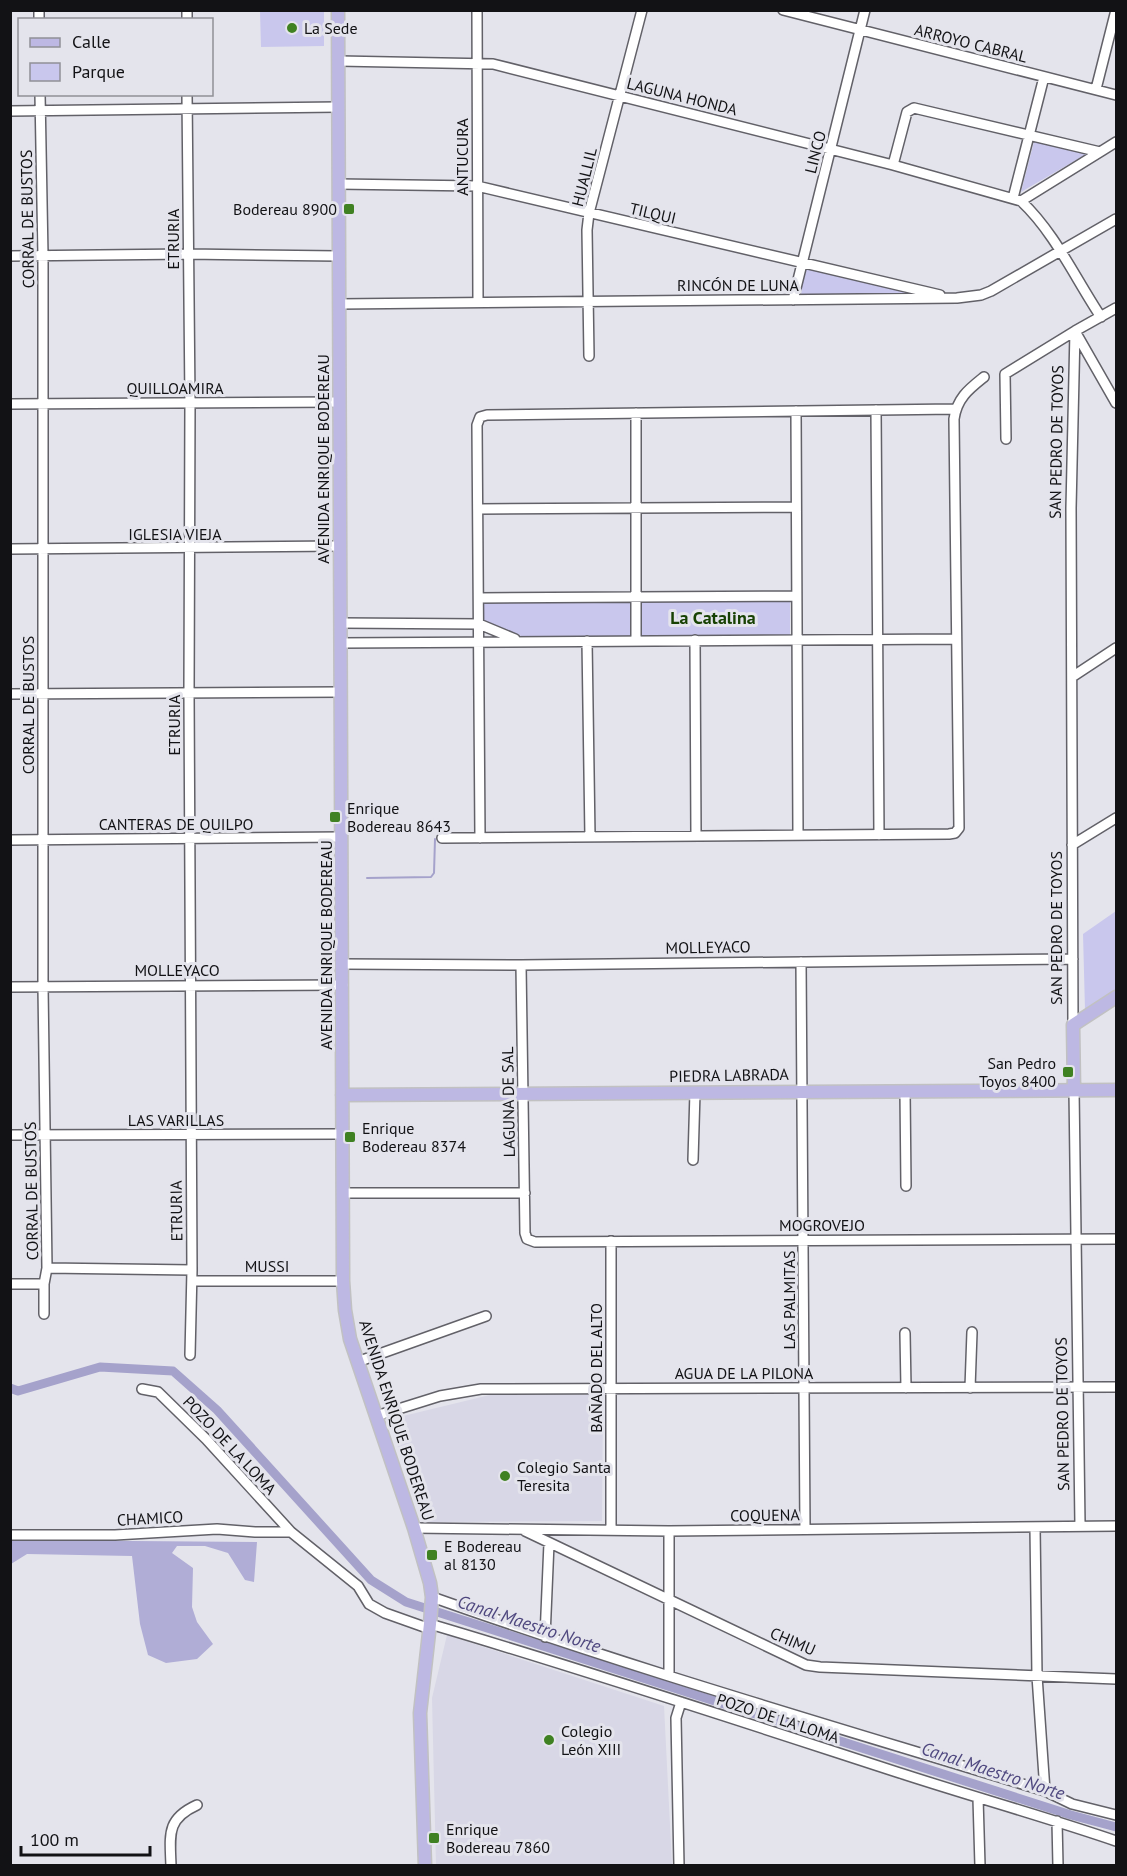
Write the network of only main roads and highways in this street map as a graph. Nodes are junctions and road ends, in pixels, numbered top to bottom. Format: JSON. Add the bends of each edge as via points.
{"nodes":[{"id":1,"x":338,"y":10,"type":"edge"},
{"id":2,"x":1116,"y":997,"type":"edge"},
{"id":3,"x":1074,"y":1090,"type":"junction"},
{"id":4,"x":1116,"y":1090,"type":"edge"},
{"id":5,"x":342,"y":1095,"type":"junction"},
{"id":6,"x":425,"y":1866,"type":"edge"}],
"edges":[{"from":1,"to":5,"type":"main road","name":"AVENIDA ENRIQUE BODEREAU"},
{"from":2,"to":3,"type":"main road","name":"SAN PEDRO DE TOYOS","via":[[1073,1025]]},
{"from":3,"to":4,"type":"main road","name":"PIEDRA LABRADA"},
{"from":3,"to":5,"type":"main road","name":"PIEDRA LABRADA"},
{"from":5,"to":6,"type":"main road","name":"AVENIDA ENRIQUE BODEREAU","via":[[343,1281],[347,1324],[427,1569],[432,1597],[420,1713]]}]}
